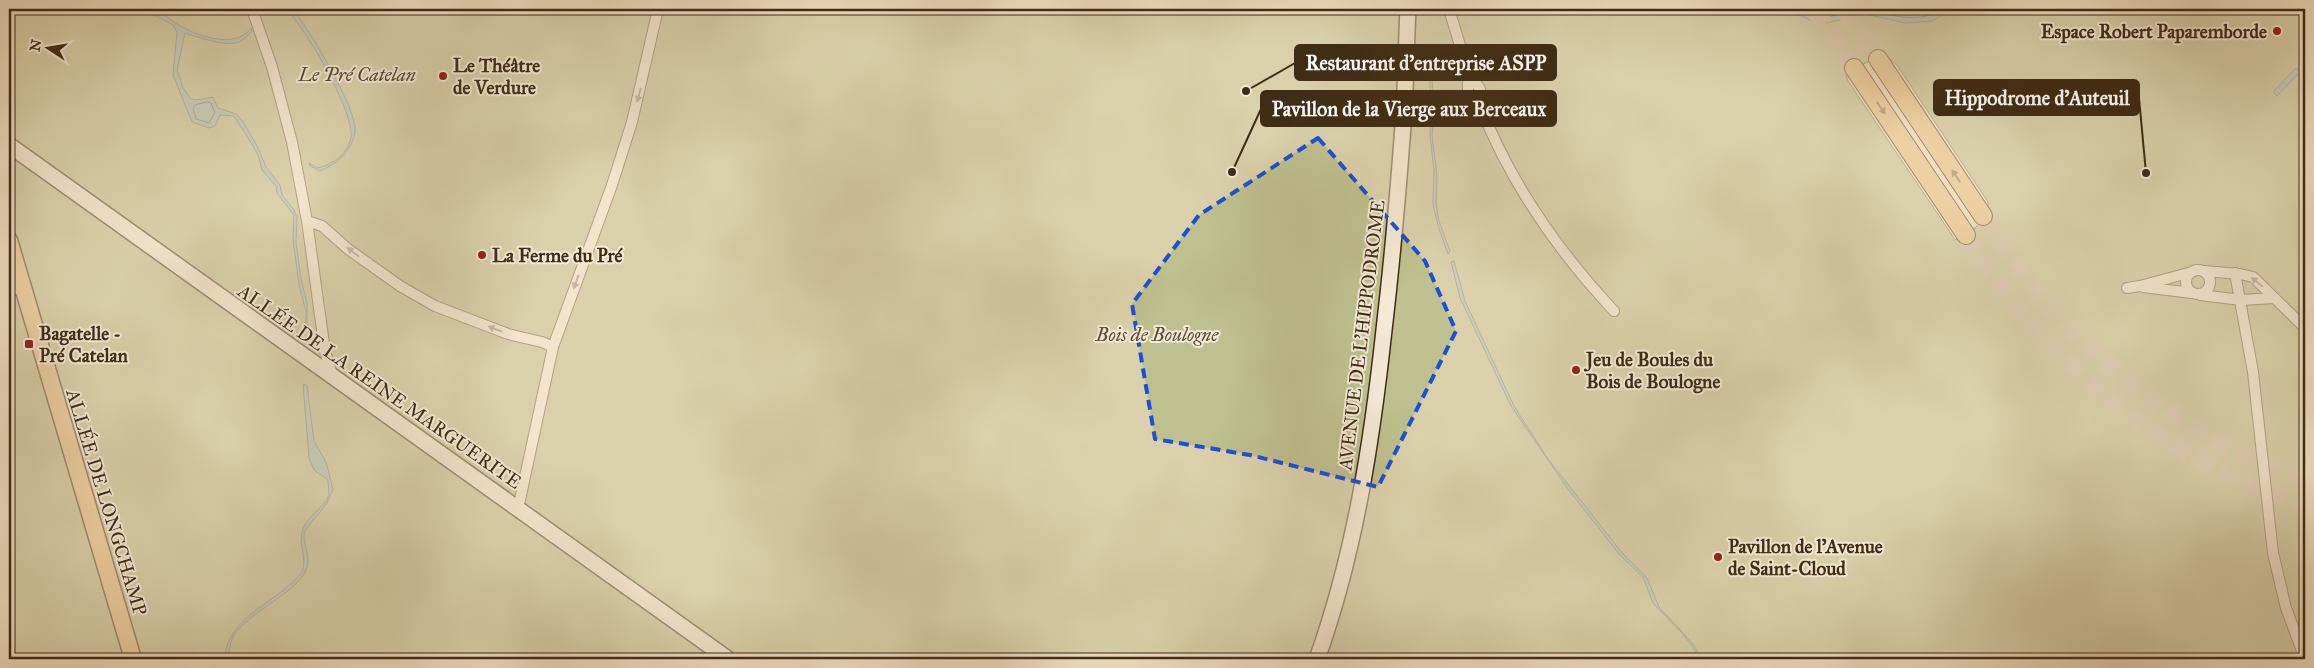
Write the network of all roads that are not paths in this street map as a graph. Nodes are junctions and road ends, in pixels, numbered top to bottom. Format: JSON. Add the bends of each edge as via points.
{"nodes":[{"id":1,"x":252,"y":9,"type":"edge"},
{"id":2,"x":658,"y":9,"type":"edge"},
{"id":3,"x":1408,"y":9,"type":"edge"},
{"id":4,"x":1449,"y":9,"type":"edge"},
{"id":5,"x":1878,"y":59,"type":"tunnel mouth"},
{"id":6,"x":1854,"y":68,"type":"tunnel mouth"},
{"id":7,"x":9,"y":145,"type":"edge"},
{"id":8,"x":1983,"y":216,"type":"tunnel mouth"},
{"id":9,"x":307,"y":221,"type":"junction"},
{"id":10,"x":1966,"y":235,"type":"tunnel mouth"},
{"id":11,"x":9,"y":240,"type":"edge"},
{"id":12,"x":2204,"y":271,"type":"junction"},
{"id":13,"x":2192,"y":272,"type":"junction"},
{"id":14,"x":2235,"y":273,"type":"junction"},
{"id":15,"x":2140,"y":286,"type":"junction"},
{"id":16,"x":2127,"y":288,"type":"dead end"},
{"id":17,"x":16,"y":289,"type":"edge"},
{"id":18,"x":2196,"y":294,"type":"junction"},
{"id":19,"x":2274,"y":298,"type":"junction"},
{"id":20,"x":2240,"y":300,"type":"junction"},
{"id":21,"x":1614,"y":311,"type":"dead end"},
{"id":22,"x":2305,"y":328,"type":"edge"},
{"id":23,"x":553,"y":347,"type":"junction"},
{"id":24,"x":332,"y":376,"type":"junction"},
{"id":25,"x":518,"y":509,"type":"junction"},
{"id":26,"x":133,"y":659,"type":"edge"},
{"id":27,"x":728,"y":659,"type":"edge"},
{"id":28,"x":1317,"y":659,"type":"edge"},
{"id":29,"x":2305,"y":659,"type":"edge"}],
"edges":[{"from":1,"to":9,"type":"street","via":[[292,142]]},
{"from":2,"to":23,"type":"street","one_way":true,"via":[[632,122]]},
{"from":3,"to":28,"type":"main road","name":"AVENUE DE L'HIPPODROME","via":[[1394,243],[1379,379],[1353,533],[1331,620]]},
{"from":4,"to":21,"type":"street","via":[[1468,72],[1468,99],[1474,104],[1479,103],[1491,133],[1528,200],[1566,256]]},
{"from":8,"to":5,"type":"highway","one_way":true},
{"from":6,"to":10,"type":"highway","one_way":true},
{"from":7,"to":24,"type":"main road","name":"ALLÉE DE LA REINE MARGUERITE"},
{"from":23,"to":9,"type":"street","one_way":true,"via":[[435,306],[400,286],[322,226]]},
{"from":9,"to":24,"type":"street","via":[[318,310]]},
{"from":11,"to":17,"type":"main road","name":"ALLÉE DE LONGCHAMP"},
{"from":12,"to":13,"type":"street"},
{"from":12,"to":14,"type":"street"},
{"from":12,"to":18,"type":"street","via":[[2210,285],[2207,292]]},
{"from":13,"to":15,"type":"street"},
{"from":13,"to":18,"type":"street","via":[[2186,282]]},
{"from":19,"to":14,"type":"street","one_way":true,"via":[[2253,277]]},
{"from":14,"to":20,"type":"street"},
{"from":15,"to":16,"type":"street"},
{"from":15,"to":18,"type":"street"},
{"from":17,"to":26,"type":"main road","name":"ALLÉE DE LONGCHAMP"},
{"from":18,"to":20,"type":"street"},
{"from":19,"to":20,"type":"street"},
{"from":19,"to":22,"type":"street"},
{"from":20,"to":29,"type":"street","via":[[2253,372],[2273,553],[2286,608]]},
{"from":23,"to":25,"type":"street"},
{"from":24,"to":25,"type":"main road","name":"ALLÉE DE LA REINE MARGUERITE"},
{"from":25,"to":27,"type":"main road","name":"ALLÉE DE LA REINE MARGUERITE"}]}
